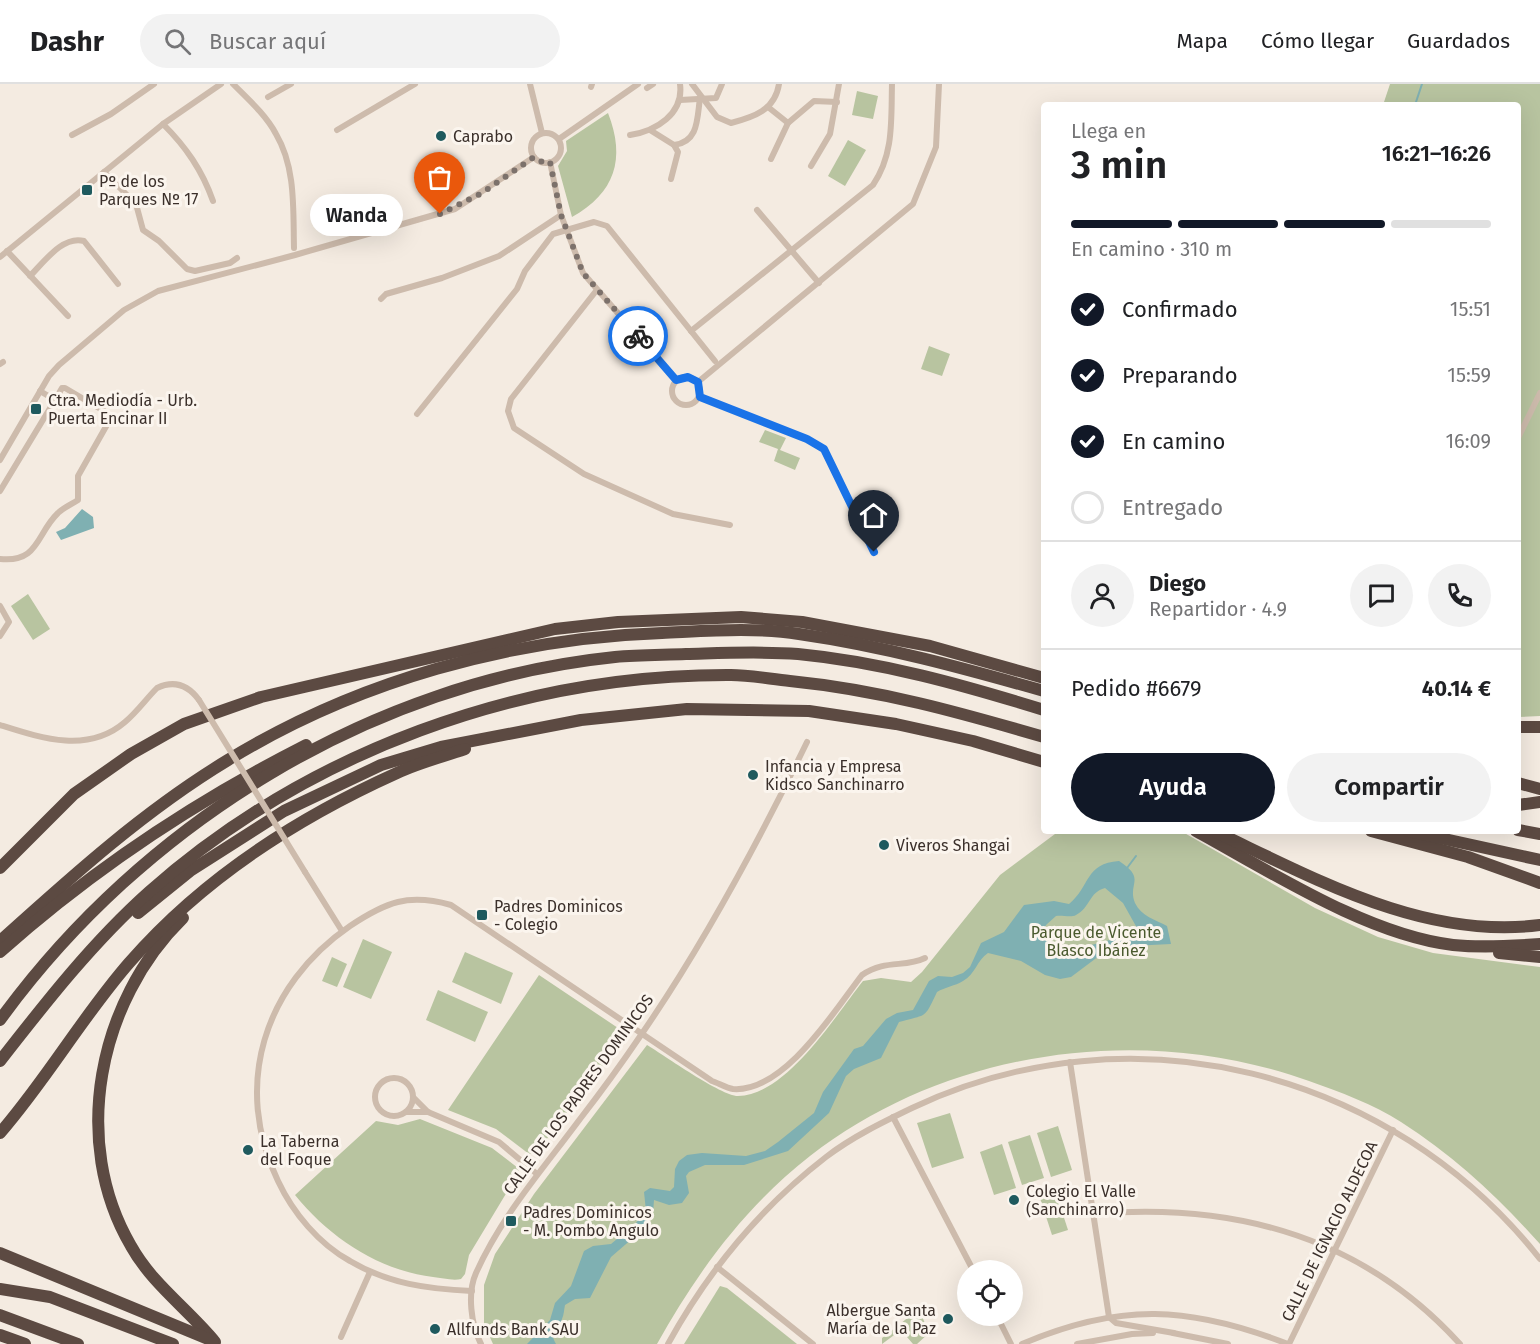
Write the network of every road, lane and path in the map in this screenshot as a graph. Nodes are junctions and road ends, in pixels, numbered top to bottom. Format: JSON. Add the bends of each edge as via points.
{"nodes":[{"id":1,"x":154,"y":84,"type":"edge"},
{"id":2,"x":221,"y":84,"type":"edge"},
{"id":3,"x":233,"y":84,"type":"edge"},
{"id":4,"x":291,"y":84,"type":"edge"},
{"id":5,"x":414,"y":84,"type":"edge"},
{"id":6,"x":530,"y":84,"type":"edge"},
{"id":7,"x":638,"y":84,"type":"edge"},
{"id":8,"x":680,"y":84,"type":"edge"},
{"id":9,"x":692,"y":84,"type":"edge"},
{"id":10,"x":722,"y":84,"type":"edge"},
{"id":11,"x":779,"y":84,"type":"edge"},
{"id":12,"x":839,"y":84,"type":"edge"},
{"id":13,"x":892,"y":84,"type":"edge"},
{"id":14,"x":939,"y":84,"type":"edge"},
{"id":15,"x":210,"y":86,"type":"edge"},
{"id":16,"x":268,"y":97,"type":"dead end"},
{"id":17,"x":700,"y":98,"type":"junction"},
{"id":18,"x":680,"y":100,"type":"junction"},
{"id":19,"x":837,"y":102,"type":"junction"},
{"id":20,"x":768,"y":107,"type":"junction"},
{"id":21,"x":163,"y":123,"type":"junction"},
{"id":22,"x":788,"y":123,"type":"junction"},
{"id":23,"x":337,"y":130,"type":"dead end"},
{"id":24,"x":650,"y":130,"type":"junction"},
{"id":25,"x":542,"y":133,"type":"junction"},
{"id":26,"x":72,"y":135,"type":"dead end"},
{"id":27,"x":630,"y":135,"type":"dead end"},
{"id":28,"x":559,"y":139,"type":"junction"},
{"id":29,"x":674,"y":145,"type":"junction"},
{"id":30,"x":534,"y":157,"type":"junction"},
{"id":31,"x":771,"y":159,"type":"dead end"},
{"id":32,"x":550,"y":162,"type":"junction"},
{"id":33,"x":811,"y":166,"type":"dead end"},
{"id":34,"x":104,"y":172,"type":"junction"},
{"id":35,"x":671,"y":179,"type":"dead end"},
{"id":36,"x":213,"y":201,"type":"dead end"},
{"id":37,"x":757,"y":210,"type":"dead end"},
{"id":38,"x":561,"y":215,"type":"junction"},
{"id":39,"x":567,"y":230,"type":"junction"},
{"id":40,"x":294,"y":248,"type":"dead end"},
{"id":41,"x":792,"y":250,"type":"junction"},
{"id":42,"x":7,"y":251,"type":"junction"},
{"id":43,"x":0,"y":257,"type":"edge"},
{"id":44,"x":237,"y":258,"type":"dead end"},
{"id":45,"x":30,"y":276,"type":"junction"},
{"id":46,"x":118,"y":284,"type":"dead end"},
{"id":47,"x":819,"y":284,"type":"junction"},
{"id":48,"x":596,"y":291,"type":"junction"},
{"id":49,"x":381,"y":299,"type":"dead end"},
{"id":50,"x":68,"y":316,"type":"dead end"},
{"id":51,"x":691,"y":331,"type":"junction"},
{"id":52,"x":715,"y":360,"type":"dead end"},
{"id":53,"x":676,"y":380,"type":"junction"},
{"id":54,"x":698,"y":382,"type":"junction"},
{"id":55,"x":40,"y":391,"type":"junction"},
{"id":56,"x":1540,"y":393,"type":"edge"},
{"id":57,"x":700,"y":397,"type":"junction"},
{"id":58,"x":55,"y":400,"type":"junction"},
{"id":59,"x":417,"y":414,"type":"dead end"},
{"id":60,"x":1521,"y":432,"type":"edge"},
{"id":61,"x":0,"y":460,"type":"edge"},
{"id":62,"x":0,"y":491,"type":"edge"},
{"id":63,"x":730,"y":525,"type":"dead end"},
{"id":64,"x":874,"y":552,"type":"dead end"},
{"id":65,"x":0,"y":559,"type":"edge"},
{"id":66,"x":0,"y":606,"type":"edge"},
{"id":67,"x":0,"y":636,"type":"edge"},
{"id":68,"x":1041,"y":677,"type":"edge"},
{"id":69,"x":1041,"y":690,"type":"edge"},
{"id":70,"x":1041,"y":709,"type":"edge"},
{"id":71,"x":0,"y":725,"type":"edge"},
{"id":72,"x":1521,"y":727,"type":"edge"},
{"id":73,"x":1540,"y":727,"type":"edge"},
{"id":74,"x":1041,"y":736,"type":"edge"},
{"id":75,"x":498,"y":737,"type":"junction"},
{"id":76,"x":807,"y":742,"type":"dead end"},
{"id":77,"x":319,"y":746,"type":"junction"},
{"id":78,"x":1041,"y":761,"type":"edge"},
{"id":79,"x":1521,"y":784,"type":"edge"},
{"id":80,"x":1540,"y":789,"type":"edge"},
{"id":81,"x":1540,"y":800,"type":"edge"},
{"id":82,"x":1522,"y":802,"type":"edge"},
{"id":83,"x":1521,"y":831,"type":"edge"},
{"id":84,"x":1202,"y":834,"type":"edge"},
{"id":85,"x":1220,"y":834,"type":"edge"},
{"id":86,"x":1382,"y":834,"type":"edge"},
{"id":87,"x":1422,"y":834,"type":"edge"},
{"id":88,"x":1540,"y":834,"type":"edge"},
{"id":89,"x":1540,"y":860,"type":"edge"},
{"id":90,"x":0,"y":868,"type":"edge"},
{"id":91,"x":234,"y":868,"type":"junction"},
{"id":92,"x":1540,"y":883,"type":"edge"},
{"id":93,"x":1540,"y":925,"type":"edge"},
{"id":94,"x":342,"y":932,"type":"junction"},
{"id":95,"x":0,"y":941,"type":"edge"},
{"id":96,"x":1540,"y":944,"type":"edge"},
{"id":97,"x":1453,"y":945,"type":"junction"},
{"id":98,"x":0,"y":952,"type":"edge"},
{"id":99,"x":1540,"y":957,"type":"edge"},
{"id":100,"x":925,"y":958,"type":"dead end"},
{"id":101,"x":75,"y":969,"type":"junction"},
{"id":102,"x":0,"y":1020,"type":"edge"},
{"id":103,"x":642,"y":1034,"type":"junction"},
{"id":104,"x":0,"y":1061,"type":"edge"},
{"id":105,"x":1070,"y":1062,"type":"junction"},
{"id":106,"x":414,"y":1098,"type":"junction"},
{"id":107,"x":406,"y":1112,"type":"junction"},
{"id":108,"x":428,"y":1112,"type":"junction"},
{"id":109,"x":893,"y":1117,"type":"junction"},
{"id":110,"x":1393,"y":1130,"type":"junction"},
{"id":111,"x":0,"y":1133,"type":"edge"},
{"id":112,"x":537,"y":1174,"type":"junction"},
{"id":113,"x":1093,"y":1214,"type":"junction"},
{"id":114,"x":1334,"y":1250,"type":"junction"},
{"id":115,"x":0,"y":1253,"type":"edge"},
{"id":116,"x":1540,"y":1259,"type":"edge"},
{"id":117,"x":968,"y":1260,"type":"edge"},
{"id":118,"x":717,"y":1267,"type":"junction"},
{"id":119,"x":370,"y":1272,"type":"junction"},
{"id":120,"x":0,"y":1289,"type":"edge"},
{"id":121,"x":472,"y":1291,"type":"junction"},
{"id":122,"x":0,"y":1315,"type":"edge"},
{"id":123,"x":1109,"y":1317,"type":"junction"},
{"id":124,"x":1001,"y":1326,"type":"edge"},
{"id":125,"x":1174,"y":1333,"type":"junction"},
{"id":126,"x":0,"y":1335,"type":"edge"},
{"id":127,"x":341,"y":1336,"type":"dead end"},
{"id":128,"x":1204,"y":1342,"type":"edge"},
{"id":129,"x":218,"y":1343,"type":"edge"},
{"id":130,"x":25,"y":1344,"type":"edge"},
{"id":131,"x":78,"y":1344,"type":"edge"},
{"id":132,"x":173,"y":1344,"type":"edge"},
{"id":133,"x":481,"y":1344,"type":"edge"},
{"id":134,"x":668,"y":1344,"type":"edge"},
{"id":135,"x":813,"y":1344,"type":"edge"},
{"id":136,"x":1011,"y":1344,"type":"edge"},
{"id":137,"x":1022,"y":1344,"type":"edge"},
{"id":138,"x":1077,"y":1344,"type":"edge"},
{"id":139,"x":1228,"y":1344,"type":"edge"},
{"id":140,"x":1288,"y":1344,"type":"edge"},
{"id":141,"x":1460,"y":1344,"type":"edge"}],
"edges":[{"from":1,"to":26,"type":"street"},
{"from":2,"to":15,"type":"street"},
{"from":3,"to":40,"type":"street","via":[[276,133],[287,162],[293,184]]},
{"from":4,"to":16,"type":"street"},
{"from":5,"to":23,"type":"street"},
{"from":6,"to":25,"type":"street"},
{"from":7,"to":28,"type":"street"},
{"from":8,"to":18,"type":"street"},
{"from":9,"to":17,"type":"street"},
{"from":10,"to":17,"type":"street","via":[[716,98]]},
{"from":11,"to":20,"type":"street"},
{"from":12,"to":19,"type":"street"},
{"from":13,"to":41,"type":"street","via":[[891,146],[884,169],[873,185]]},
{"from":14,"to":47,"type":"street","via":[[936,147],[913,204]]},
{"from":15,"to":21,"type":"street"},
{"from":17,"to":18,"type":"street"},
{"from":17,"to":20,"type":"street","via":[[717,117],[731,123]]},
{"from":17,"to":29,"type":"street","via":[[693,135]]},
{"from":18,"to":24,"type":"street","via":[[664,121]]},
{"from":19,"to":22,"type":"street","via":[[814,101]]},
{"from":19,"to":33,"type":"street","via":[[830,134]]},
{"from":20,"to":22,"type":"street"},
{"from":21,"to":34,"type":"street"},
{"from":21,"to":36,"type":"street","via":[[205,177]]},
{"from":22,"to":31,"type":"street"},
{"from":24,"to":27,"type":"street"},
{"from":24,"to":29,"type":"street"},
{"from":25,"to":28,"type":"street"},
{"from":25,"to":30,"type":"street","via":[[533,140]]},
{"from":28,"to":32,"type":"street","via":[[559,156]]},
{"from":29,"to":35,"type":"street","via":[[678,152]]},
{"from":30,"to":32,"type":"street"},
{"from":30,"to":55,"type":"street","via":[[455,209],[140,299],[59,365]]},
{"from":32,"to":38,"type":"street"},
{"from":34,"to":42,"type":"street"},
{"from":34,"to":44,"type":"street","via":[[136,204],[143,230],[187,269],[195,271]]},
{"from":37,"to":41,"type":"street"},
{"from":38,"to":39,"type":"street"},
{"from":38,"to":49,"type":"street","via":[[499,256]]},
{"from":39,"to":48,"type":"street","via":[[583,273]]},
{"from":39,"to":51,"type":"street","via":[[594,222],[607,226]]},
{"from":39,"to":59,"type":"street","via":[[553,234],[525,271],[517,289]]},
{"from":41,"to":47,"type":"street"},
{"from":41,"to":51,"type":"street"},
{"from":42,"to":43,"type":"street"},
{"from":42,"to":45,"type":"street"},
{"from":45,"to":46,"type":"street","via":[[68,241],[77,239],[84,241]]},
{"from":45,"to":50,"type":"street"},
{"from":47,"to":54,"type":"street"},
{"from":48,"to":53,"type":"street"},
{"from":48,"to":63,"type":"street","via":[[511,399],[508,411],[514,428],[612,488],[673,514]]},
{"from":51,"to":52,"type":"street"},
{"from":53,"to":54,"type":"street","via":[[688,377]]},
{"from":53,"to":57,"type":"street","via":[[672,392],[678,403],[690,406]]},
{"from":54,"to":57,"type":"street"},
{"from":55,"to":58,"type":"street"},
{"from":55,"to":61,"type":"street"},
{"from":56,"to":60,"type":"street"},
{"from":57,"to":64,"type":"street","via":[[824,449]]},
{"from":58,"to":62,"type":"street"},
{"from":58,"to":65,"type":"street","via":[[65,388],[104,411],[108,423],[78,476],[78,500],[57,513],[27,555]]},
{"from":66,"to":67,"type":"street","via":[[9,622]]},
{"from":68,"to":90,"type":"highway","via":[[930,646],[802,622],[741,617],[555,629],[261,696],[184,724],[131,754],[74,794]]},
{"from":69,"to":95,"type":"highway","via":[[921,657],[797,633],[739,630],[616,634],[552,642],[459,663],[345,701],[227,760],[77,871]]},
{"from":70,"to":77,"type":"highway","via":[[909,671],[796,654],[732,652],[616,657],[551,667],[461,689],[423,701]]},
{"from":71,"to":94,"type":"street","bridge":true,"via":[[51,739],[80,741],[115,730],[156,687],[173,683],[188,688]]},
{"from":72,"to":73,"type":"highway"},
{"from":74,"to":101,"type":"highway","via":[[964,713],[851,687],[732,675],[615,682],[558,691],[471,713],[362,753],[258,809],[148,893]]},
{"from":75,"to":78,"type":"highway","via":[[581,720],[687,709],[808,711],[962,738]]},
{"from":75,"to":91,"type":"highway","via":[[398,772],[272,841]]},
{"from":75,"to":101,"type":"highway","via":[[441,747],[381,765],[284,811],[190,871],[144,908],[88,963]]},
{"from":76,"to":103,"type":"street","name":"CALLE DE LOS PADRES DOMINICOS","via":[[736,881]]},
{"from":77,"to":98,"type":"highway","via":[[306,745],[235,781],[83,884]]},
{"from":77,"to":102,"type":"highway","via":[[246,789],[132,873],[60,945]]},
{"from":79,"to":80,"type":"highway"},
{"from":81,"to":82,"type":"highway"},
{"from":83,"to":88,"type":"highway"},
{"from":84,"to":97,"type":"highway","via":[[1331,904],[1411,936]]},
{"from":85,"to":93,"type":"highway","via":[[1392,910],[1486,928]]},
{"from":86,"to":92,"type":"highway","via":[[1468,857]]},
{"from":87,"to":89,"type":"highway"},
{"from":91,"to":111,"type":"highway","via":[[162,927],[128,964]]},
{"from":91,"to":129,"type":"highway","via":[[173,927],[142,968],[119,1012],[107,1051],[97,1129],[102,1170],[113,1210],[131,1247],[161,1287]]},
{"from":94,"to":103,"type":"street","via":[[381,906],[410,898],[451,905]]},
{"from":94,"to":119,"type":"street","via":[[303,966],[276,1009],[261,1052],[256,1100],[269,1162],[294,1209],[329,1246]]},
{"from":96,"to":97,"type":"highway"},
{"from":97,"to":99,"type":"highway"},
{"from":100,"to":103,"type":"street","via":[[914,963],[898,961],[874,967],[862,975],[783,1071],[752,1086],[733,1089],[712,1081]]},
{"from":101,"to":104,"type":"highway"},
{"from":103,"to":112,"type":"street","name":"CALLE DE LOS PADRES DOMINICOS"},
{"from":105,"to":109,"type":"street","via":[[980,1082],[939,1095]]},
{"from":105,"to":110,"type":"street","via":[[1155,1059],[1234,1069],[1283,1080]]},
{"from":105,"to":113,"type":"street"},
{"from":106,"to":107,"type":"street"},
{"from":106,"to":107,"type":"street","via":[[410,1084],[395,1077],[380,1083],[376,1090],[377,1106],[382,1112],[397,1116]]},
{"from":106,"to":108,"type":"street"},
{"from":107,"to":108,"type":"street"},
{"from":108,"to":112,"type":"street","via":[[499,1142]]},
{"from":109,"to":117,"type":"street"},
{"from":109,"to":118,"type":"street","via":[[828,1156],[801,1178],[772,1203]]},
{"from":110,"to":114,"type":"street","name":"CALLE DE IGNACIO ALDECOA"},
{"from":110,"to":116,"type":"street","via":[[1447,1166],[1486,1199]]},
{"from":112,"to":121,"type":"street","name":"CALLE DE LOS PADRES DOMINICOS","via":[[495,1235]]},
{"from":113,"to":114,"type":"street","via":[[1173,1210],[1230,1217],[1289,1232]]},
{"from":113,"to":123,"type":"street"},
{"from":114,"to":140,"type":"street","name":"CALLE DE IGNACIO ALDECOA"},
{"from":114,"to":141,"type":"street","via":[[1398,1288]]},
{"from":115,"to":129,"type":"highway"},
{"from":118,"to":134,"type":"street"},
{"from":118,"to":135,"type":"street"},
{"from":119,"to":121,"type":"street","via":[[422,1288]]},
{"from":119,"to":127,"type":"street"},
{"from":120,"to":132,"type":"highway","via":[[50,1297]]},
{"from":121,"to":133,"type":"street","name":"CALLE DE LOS PADRES DOMINICOS","via":[[473,1319]]},
{"from":122,"to":131,"type":"highway"},
{"from":123,"to":125,"type":"street","via":[[1116,1323]]},
{"from":123,"to":137,"type":"street","via":[[1056,1330]]},
{"from":123,"to":140,"type":"street","via":[[1148,1313],[1200,1316],[1243,1326]]},
{"from":124,"to":136,"type":"street"},
{"from":125,"to":128,"type":"street"},
{"from":125,"to":138,"type":"street","via":[[1132,1334]]},
{"from":126,"to":130,"type":"highway"},
{"from":128,"to":139,"type":"street"}]}
